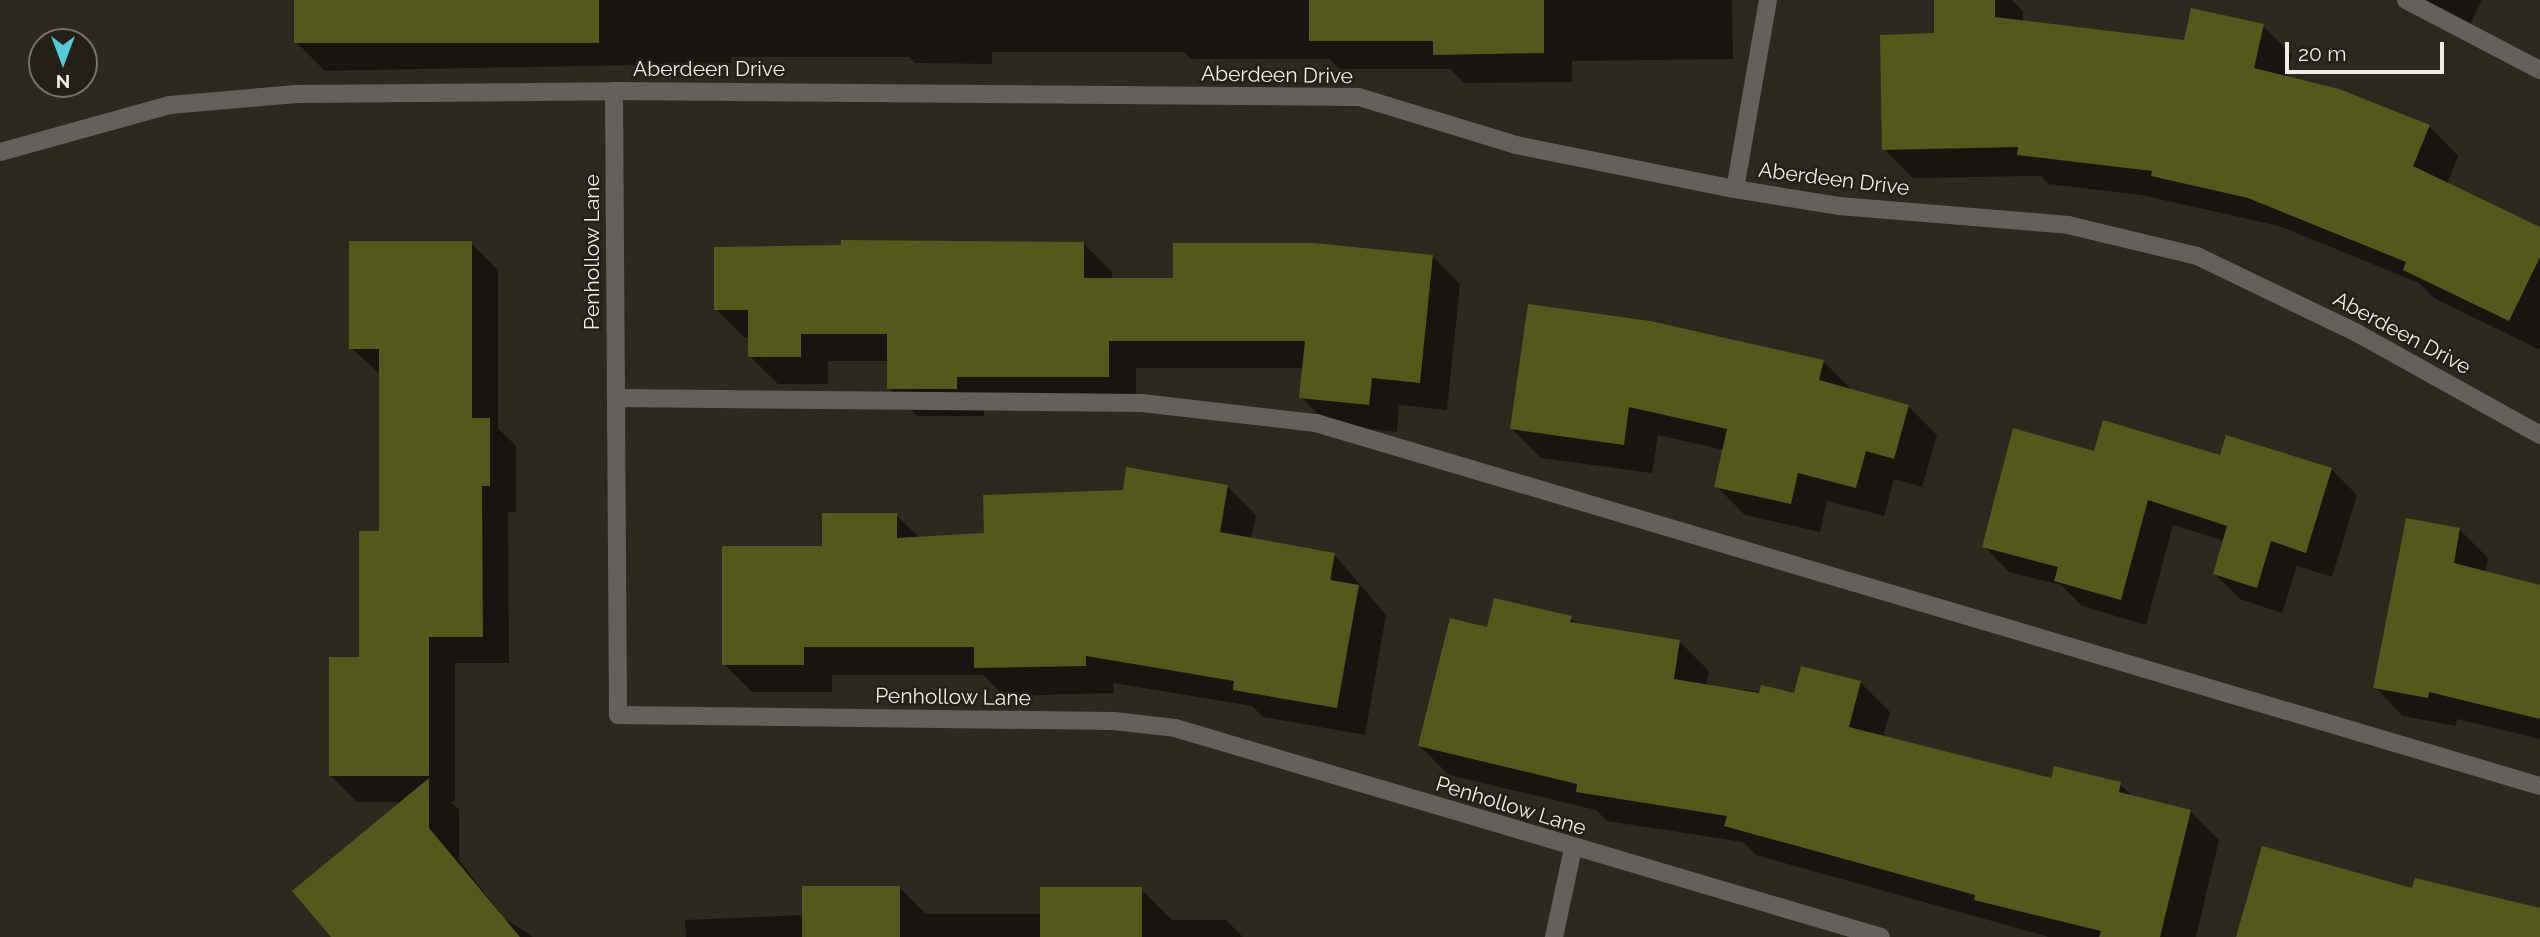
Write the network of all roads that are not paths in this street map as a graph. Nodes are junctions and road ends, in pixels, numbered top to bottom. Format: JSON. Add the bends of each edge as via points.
{"nodes":[{"id":1,"x":1768,"y":0,"type":"edge"},
{"id":2,"x":2406,"y":0,"type":"edge"},
{"id":3,"x":2540,"y":70,"type":"edge"},
{"id":4,"x":614,"y":91,"type":"junction"},
{"id":5,"x":0,"y":152,"type":"edge"},
{"id":6,"x":1735,"y":189,"type":"junction"},
{"id":7,"x":616,"y":398,"type":"junction"},
{"id":8,"x":2540,"y":435,"type":"edge"},
{"id":9,"x":2540,"y":786,"type":"edge"},
{"id":10,"x":1573,"y":848,"type":"junction"},
{"id":11,"x":1553,"y":937,"type":"edge"},
{"id":12,"x":1881,"y":937,"type":"edge"}],
"edges":[{"from":1,"to":6,"type":"street"},
{"from":2,"to":3,"type":"street"},
{"from":4,"to":5,"type":"street","name":"Aberdeen Drive","via":[[297,94],[170,105]]},
{"from":4,"to":6,"type":"street","name":"Aberdeen Drive","via":[[1360,97],[1516,145]]},
{"from":4,"to":7,"type":"street","name":"Penhollow Lane"},
{"from":6,"to":8,"type":"street","name":"Aberdeen Drive","via":[[1839,206],[2068,225],[2197,256],[2357,333]]},
{"from":7,"to":9,"type":"street","via":[[1142,403],[1316,423]]},
{"from":7,"to":10,"type":"street","name":"Penhollow Lane","via":[[618,715],[1114,721],[1175,727]]},
{"from":10,"to":11,"type":"street"},
{"from":10,"to":12,"type":"street","name":"Penhollow Lane"}]}
